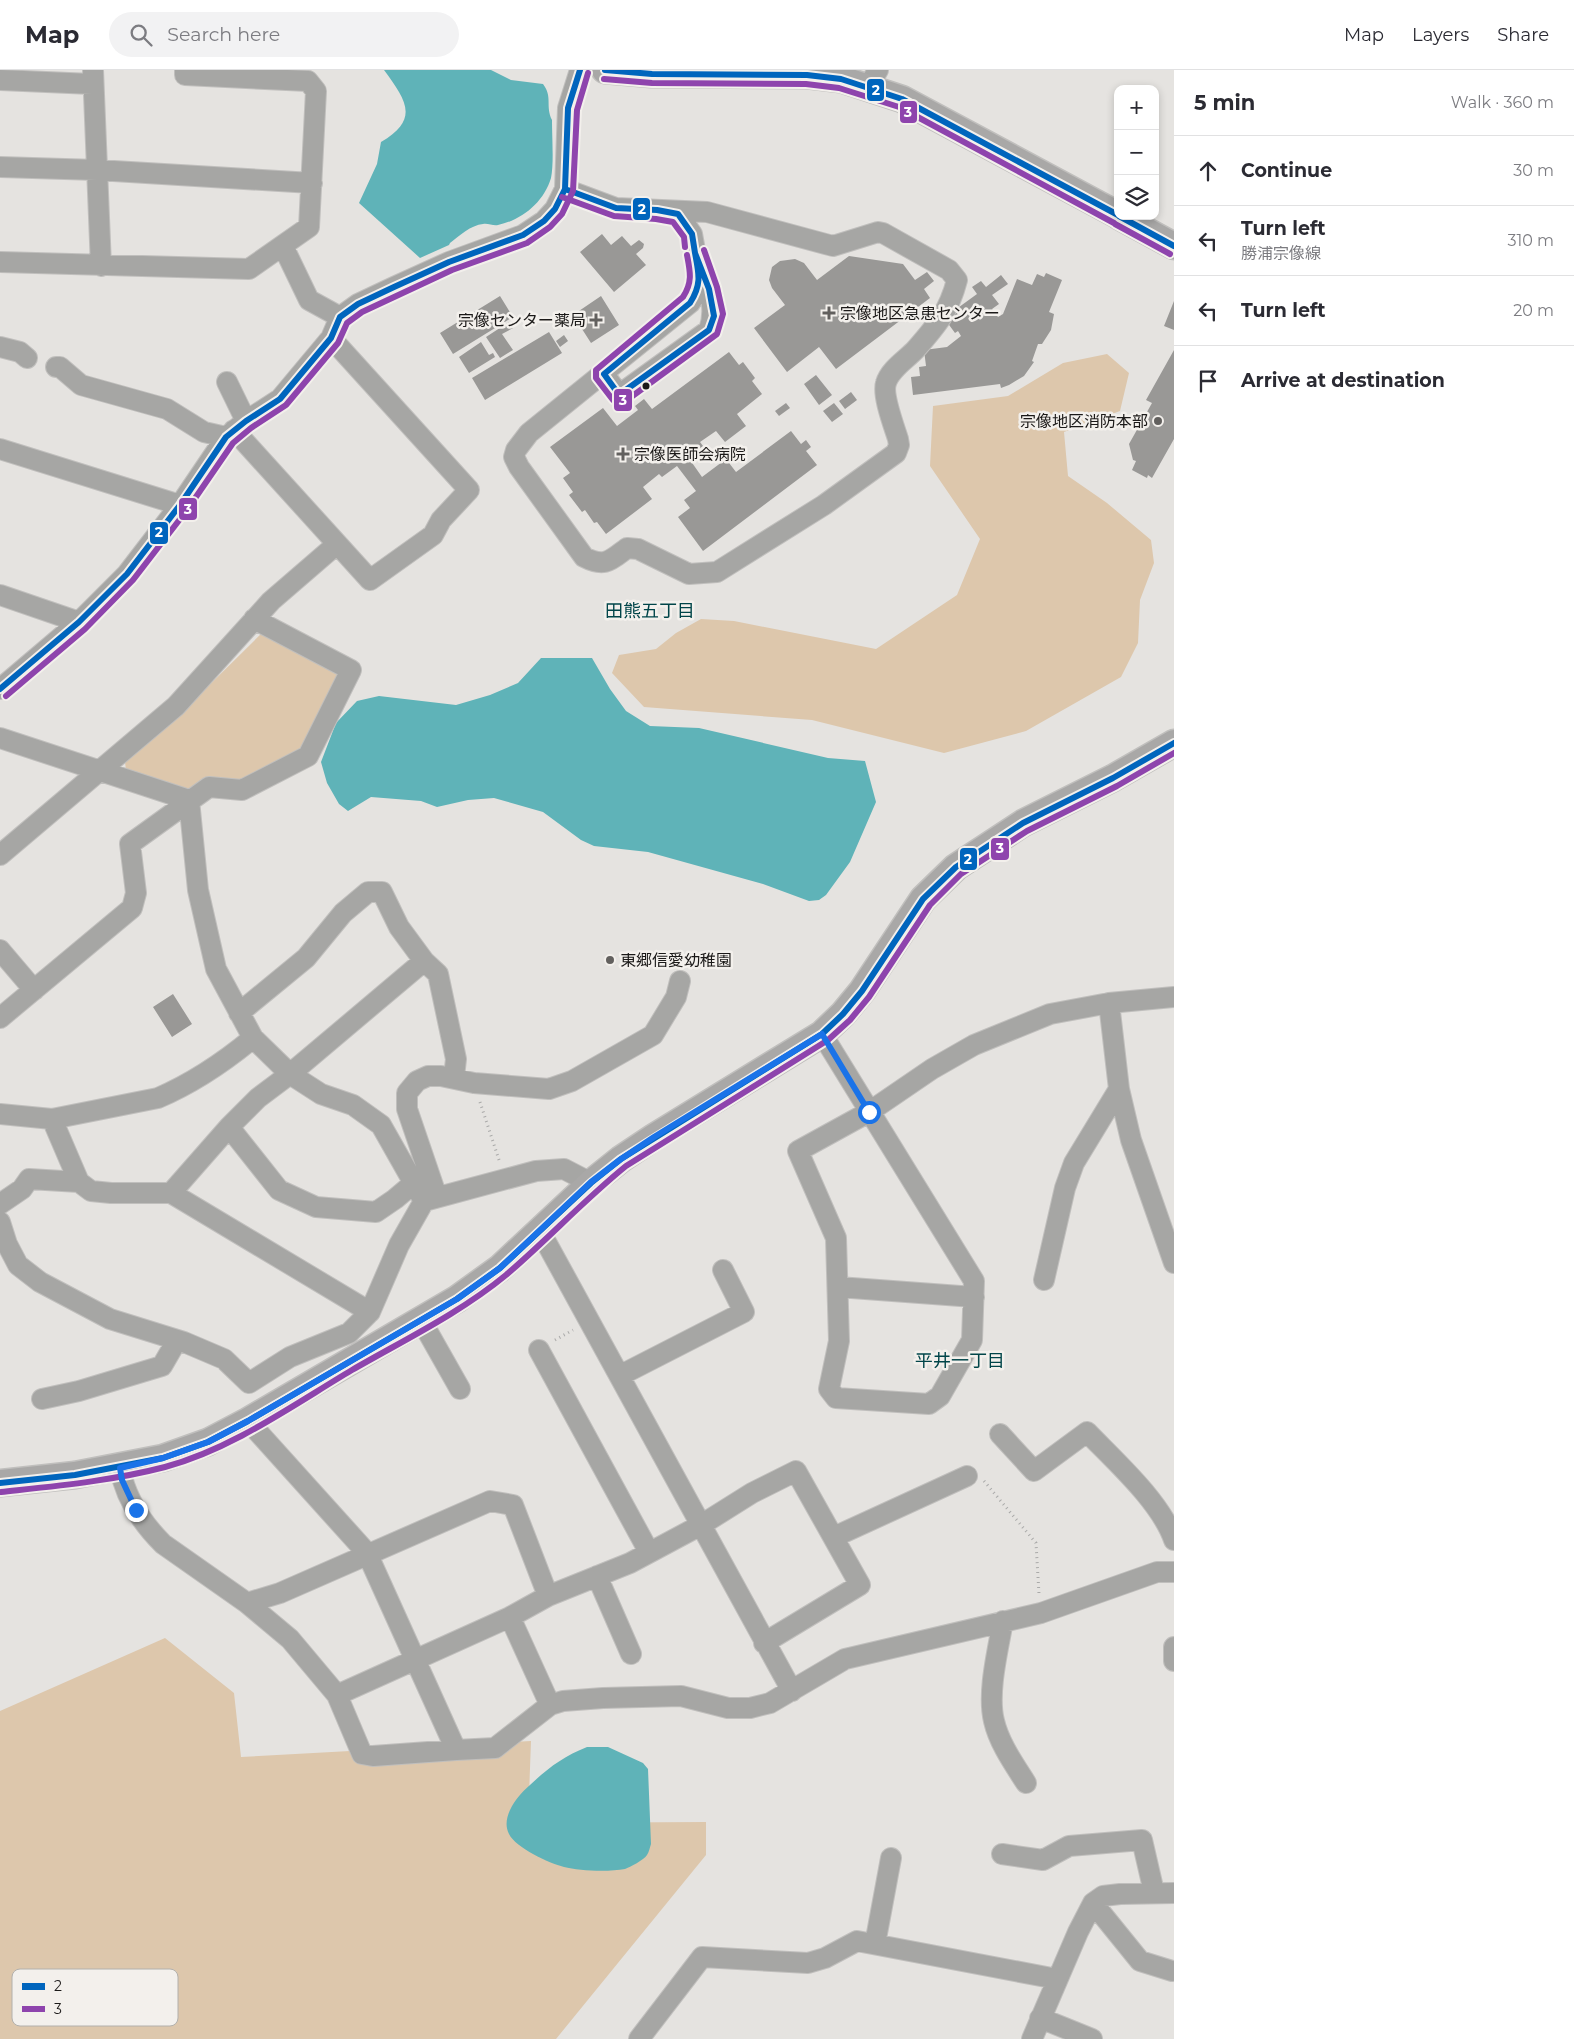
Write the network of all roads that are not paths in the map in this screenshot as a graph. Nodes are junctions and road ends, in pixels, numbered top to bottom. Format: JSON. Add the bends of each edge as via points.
{"nodes":[{"id":1,"x":185,"y":70,"type":"edge"},
{"id":2,"x":580,"y":70,"type":"edge"},
{"id":3,"x":605,"y":70,"type":"edge"},
{"id":4,"x":93,"y":77,"type":"edge"},
{"id":5,"x":873,"y":78,"type":"edge"},
{"id":6,"x":0,"y":80,"type":"edge"},
{"id":7,"x":0,"y":167,"type":"edge"},
{"id":8,"x":97,"y":170,"type":"junction"},
{"id":9,"x":312,"y":183,"type":"junction"},
{"id":10,"x":564,"y":189,"type":"junction"},
{"id":11,"x":657,"y":210,"type":"junction"},
{"id":12,"x":1114,"y":213,"type":"edge"},
{"id":13,"x":1126,"y":220,"type":"edge"},
{"id":14,"x":283,"y":246,"type":"junction"},
{"id":15,"x":1174,"y":246,"type":"edge"},
{"id":16,"x":694,"y":249,"type":"junction"},
{"id":17,"x":0,"y":262,"type":"edge"},
{"id":18,"x":101,"y":266,"type":"junction"},
{"id":19,"x":340,"y":317,"type":"junction"},
{"id":20,"x":331,"y":338,"type":"junction"},
{"id":21,"x":0,"y":347,"type":"edge"},
{"id":22,"x":26,"y":358,"type":"dead end"},
{"id":23,"x":56,"y":367,"type":"dead end"},
{"id":24,"x":604,"y":374,"type":"junction"},
{"id":25,"x":227,"y":382,"type":"dead end"},
{"id":26,"x":235,"y":430,"type":"junction"},
{"id":27,"x":0,"y":449,"type":"edge"},
{"id":28,"x":180,"y":505,"type":"junction"},
{"id":29,"x":337,"y":544,"type":"junction"},
{"id":30,"x":0,"y":595,"type":"edge"},
{"id":31,"x":254,"y":619,"type":"junction"},
{"id":32,"x":79,"y":622,"type":"junction"},
{"id":33,"x":0,"y":689,"type":"edge"},
{"id":34,"x":0,"y":738,"type":"edge"},
{"id":35,"x":1174,"y":743,"type":"edge"},
{"id":36,"x":100,"y":772,"type":"junction"},
{"id":37,"x":188,"y":800,"type":"junction"},
{"id":38,"x":0,"y":855,"type":"edge"},
{"id":39,"x":0,"y":950,"type":"edge"},
{"id":40,"x":424,"y":961,"type":"junction"},
{"id":41,"x":680,"y":981,"type":"dead end"},
{"id":42,"x":34,"y":990,"type":"junction"},
{"id":43,"x":1174,"y":997,"type":"edge"},
{"id":44,"x":1109,"y":1004,"type":"junction"},
{"id":45,"x":239,"y":1013,"type":"junction"},
{"id":46,"x":0,"y":1018,"type":"edge"},
{"id":47,"x":822,"y":1034,"type":"junction"},
{"id":48,"x":253,"y":1038,"type":"junction"},
{"id":49,"x":290,"y":1074,"type":"junction"},
{"id":50,"x":454,"y":1077,"type":"junction"},
{"id":51,"x":1119,"y":1090,"type":"junction"},
{"id":52,"x":869,"y":1112,"type":"junction"},
{"id":53,"x":0,"y":1114,"type":"edge"},
{"id":54,"x":52,"y":1119,"type":"junction"},
{"id":55,"x":229,"y":1127,"type":"junction"},
{"id":56,"x":79,"y":1182,"type":"junction"},
{"id":57,"x":591,"y":1182,"type":"junction"},
{"id":58,"x":414,"y":1183,"type":"junction"},
{"id":59,"x":171,"y":1193,"type":"junction"},
{"id":60,"x":431,"y":1199,"type":"junction"},
{"id":61,"x":0,"y":1204,"type":"edge"},
{"id":62,"x":0,"y":1222,"type":"edge"},
{"id":63,"x":540,"y":1231,"type":"junction"},
{"id":64,"x":1174,"y":1263,"type":"edge"},
{"id":65,"x":723,"y":1270,"type":"dead end"},
{"id":66,"x":1044,"y":1280,"type":"dead end"},
{"id":67,"x":838,"y":1288,"type":"junction"},
{"id":68,"x":974,"y":1297,"type":"junction"},
{"id":69,"x":370,"y":1312,"type":"junction"},
{"id":70,"x":421,"y":1320,"type":"junction"},
{"id":71,"x":177,"y":1340,"type":"junction"},
{"id":72,"x":539,"y":1350,"type":"road end"},
{"id":73,"x":621,"y":1376,"type":"junction"},
{"id":74,"x":460,"y":1389,"type":"dead end"},
{"id":75,"x":42,"y":1399,"type":"dead end"},
{"id":76,"x":248,"y":1421,"type":"junction"},
{"id":77,"x":1000,"y":1434,"type":"dead end"},
{"id":78,"x":120,"y":1468,"type":"junction"},
{"id":79,"x":967,"y":1476,"type":"road end"},
{"id":80,"x":0,"y":1483,"type":"edge"},
{"id":81,"x":701,"y":1524,"type":"junction"},
{"id":82,"x":834,"y":1537,"type":"junction"},
{"id":83,"x":1174,"y":1540,"type":"edge"},
{"id":84,"x":649,"y":1552,"type":"junction"},
{"id":85,"x":367,"y":1553,"type":"junction"},
{"id":86,"x":1174,"y":1572,"type":"edge"},
{"id":87,"x":597,"y":1576,"type":"junction"},
{"id":88,"x":548,"y":1596,"type":"junction"},
{"id":89,"x":247,"y":1603,"type":"junction"},
{"id":90,"x":510,"y":1617,"type":"junction"},
{"id":91,"x":1003,"y":1622,"type":"junction"},
{"id":92,"x":764,"y":1643,"type":"junction"},
{"id":93,"x":1174,"y":1647,"type":"edge"},
{"id":94,"x":631,"y":1654,"type":"dead end"},
{"id":95,"x":414,"y":1660,"type":"junction"},
{"id":96,"x":1174,"y":1661,"type":"edge"},
{"id":97,"x":792,"y":1691,"type":"junction"},
{"id":98,"x":338,"y":1695,"type":"junction"},
{"id":99,"x":550,"y":1704,"type":"junction"},
{"id":100,"x":456,"y":1750,"type":"junction"},
{"id":101,"x":1026,"y":1783,"type":"dead end"},
{"id":102,"x":1002,"y":1854,"type":"dead end"},
{"id":103,"x":891,"y":1858,"type":"dead end"},
{"id":104,"x":1164,"y":1892,"type":"edge"},
{"id":105,"x":1093,"y":1903,"type":"junction"},
{"id":106,"x":875,"y":1944,"type":"junction"},
{"id":107,"x":1172,"y":1971,"type":"dead end"},
{"id":108,"x":1057,"y":1978,"type":"junction"},
{"id":109,"x":1040,"y":2018,"type":"junction"},
{"id":110,"x":639,"y":2039,"type":"edge"},
{"id":111,"x":1032,"y":2039,"type":"edge"},
{"id":112,"x":1092,"y":2039,"type":"edge"}],
"edges":[{"from":1,"to":9,"type":"street","via":[[185,75],[308,81],[316,91]]},
{"from":2,"to":10,"type":"street","via":[[568,108]]},
{"from":3,"to":5,"type":"main road","via":[[652,74],[807,74],[841,79]]},
{"from":4,"to":6,"type":"street"},
{"from":4,"to":8,"type":"street"},
{"from":5,"to":12,"type":"main road","via":[[902,99]]},
{"from":7,"to":8,"type":"street"},
{"from":8,"to":9,"type":"street"},
{"from":8,"to":18,"type":"street"},
{"from":9,"to":14,"type":"street","via":[[310,227]]},
{"from":10,"to":11,"type":"street","via":[[616,208]]},
{"from":10,"to":19,"type":"street","via":[[544,221],[523,235],[394,286]]},
{"from":11,"to":16,"type":"street","via":[[678,214],[692,234]]},
{"from":11,"to":24,"type":"street","via":[[707,212],[833,246],[868,233],[883,233],[949,270],[957,280],[946,312],[886,383],[885,393],[899,445],[896,453],[824,505],[717,572],[689,574],[638,549],[627,548],[602,563],[584,557],[518,467],[514,457],[516,450],[529,433]]},
{"from":13,"to":15,"type":"main road"},
{"from":14,"to":18,"type":"street","via":[[249,269]]},
{"from":14,"to":19,"type":"street","via":[[309,300]]},
{"from":16,"to":24,"type":"street","via":[[700,278],[690,304]]},
{"from":16,"to":24,"type":"street","via":[[709,289],[714,316],[709,330],[624,392],[617,392]]},
{"from":17,"to":18,"type":"street"},
{"from":19,"to":20,"type":"street"},
{"from":20,"to":26,"type":"street","via":[[280,399]]},
{"from":20,"to":29,"type":"street","via":[[468,490],[441,520],[433,535],[370,580]]},
{"from":21,"to":22,"type":"street","via":[[20,352]]},
{"from":23,"to":26,"type":"street","via":[[81,385],[167,409],[204,432]]},
{"from":25,"to":26,"type":"street"},
{"from":26,"to":28,"type":"street"},
{"from":26,"to":29,"type":"street"},
{"from":27,"to":28,"type":"street"},
{"from":28,"to":32,"type":"street","via":[[127,574]]},
{"from":29,"to":31,"type":"street"},
{"from":30,"to":32,"type":"street"},
{"from":31,"to":36,"type":"street","via":[[176,706]]},
{"from":31,"to":37,"type":"street","via":[[351,670],[308,756],[242,790],[209,787]]},
{"from":32,"to":33,"type":"street"},
{"from":34,"to":36,"type":"street"},
{"from":35,"to":47,"type":"main road","via":[[1023,823],[956,867],[923,899],[862,990]]},
{"from":36,"to":37,"type":"street"},
{"from":36,"to":38,"type":"street"},
{"from":37,"to":42,"type":"street","via":[[130,844],[136,893],[132,908]]},
{"from":37,"to":45,"type":"street","via":[[198,890],[209,941],[216,969]]},
{"from":39,"to":42,"type":"street"},
{"from":40,"to":45,"type":"street","via":[[398,926],[382,892],[368,892],[343,913],[306,958]]},
{"from":40,"to":49,"type":"street"},
{"from":40,"to":50,"type":"street","via":[[438,974],[456,1059]]},
{"from":41,"to":50,"type":"street","via":[[676,996],[653,1035],[572,1081],[549,1089],[474,1083]]},
{"from":42,"to":46,"type":"street"},
{"from":43,"to":44,"type":"street"},
{"from":44,"to":51,"type":"street"},
{"from":44,"to":52,"type":"street","via":[[1050,1014],[974,1045]]},
{"from":45,"to":48,"type":"street"},
{"from":47,"to":52,"type":"street"},
{"from":47,"to":57,"type":"main road","via":[[654,1137]]},
{"from":48,"to":49,"type":"street"},
{"from":48,"to":54,"type":"street","via":[[223,1063],[158,1098]]},
{"from":49,"to":55,"type":"street","via":[[258,1098]]},
{"from":49,"to":58,"type":"street","via":[[321,1094],[353,1105],[381,1125]]},
{"from":50,"to":60,"type":"street","via":[[428,1076],[417,1081],[408,1093],[407,1109]]},
{"from":51,"to":64,"type":"street","via":[[1131,1140]]},
{"from":51,"to":66,"type":"street","via":[[1074,1163],[1065,1188]]},
{"from":52,"to":67,"type":"street","via":[[798,1151],[836,1238]]},
{"from":52,"to":68,"type":"street","via":[[974,1281]]},
{"from":53,"to":54,"type":"street"},
{"from":54,"to":56,"type":"street"},
{"from":55,"to":58,"type":"street","via":[[279,1190],[316,1207],[376,1212]]},
{"from":55,"to":59,"type":"street"},
{"from":56,"to":59,"type":"street","via":[[91,1191]]},
{"from":56,"to":61,"type":"street","via":[[29,1180]]},
{"from":57,"to":60,"type":"street","via":[[564,1169],[536,1171]]},
{"from":57,"to":63,"type":"main road"},
{"from":58,"to":60,"type":"street"},
{"from":59,"to":69,"type":"street"},
{"from":60,"to":69,"type":"street","via":[[399,1245]]},
{"from":62,"to":71,"type":"street","via":[[18,1264],[40,1282],[110,1319]]},
{"from":63,"to":70,"type":"main road","via":[[500,1268]]},
{"from":63,"to":73,"type":"street"},
{"from":65,"to":73,"type":"street","via":[[744,1312]]},
{"from":67,"to":68,"type":"street"},
{"from":67,"to":68,"type":"street","via":[[839,1341],[829,1389],[836,1398],[929,1404],[940,1396],[972,1340]]},
{"from":69,"to":71,"type":"street","via":[[349,1333],[290,1357],[249,1382],[224,1359]]},
{"from":70,"to":74,"type":"street"},
{"from":70,"to":76,"type":"main road"},
{"from":71,"to":75,"type":"street","via":[[162,1366]]},
{"from":72,"to":84,"type":"street"},
{"from":73,"to":81,"type":"street"},
{"from":76,"to":78,"type":"main road","via":[[208,1442],[163,1458]]},
{"from":76,"to":85,"type":"street"},
{"from":77,"to":83,"type":"street","via":[[1034,1470],[1087,1432],[1157,1509]]},
{"from":78,"to":80,"type":"main road"},
{"from":78,"to":89,"type":"street","via":[[136,1510],[151,1532],[163,1544]]},
{"from":79,"to":82,"type":"street"},
{"from":81,"to":82,"type":"street","via":[[796,1471]]},
{"from":81,"to":84,"type":"street"},
{"from":81,"to":92,"type":"street"},
{"from":82,"to":92,"type":"street","via":[[860,1585]]},
{"from":84,"to":87,"type":"street"},
{"from":85,"to":88,"type":"street","via":[[490,1501],[513,1505]]},
{"from":85,"to":89,"type":"street","via":[[280,1593]]},
{"from":85,"to":95,"type":"street"},
{"from":86,"to":91,"type":"street","via":[[1157,1572],[1041,1613]]},
{"from":87,"to":88,"type":"street"},
{"from":87,"to":94,"type":"street"},
{"from":88,"to":90,"type":"street"},
{"from":89,"to":98,"type":"street","via":[[290,1640]]},
{"from":90,"to":95,"type":"street"},
{"from":90,"to":99,"type":"street"},
{"from":91,"to":97,"type":"street","via":[[845,1659]]},
{"from":91,"to":101,"type":"street","via":[[993,1677],[993,1720],[1009,1756]]},
{"from":92,"to":97,"type":"street"},
{"from":93,"to":96,"type":"street"},
{"from":95,"to":98,"type":"street"},
{"from":95,"to":100,"type":"street"},
{"from":97,"to":99,"type":"street","via":[[770,1703],[750,1708],[728,1708],[681,1696],[603,1698]]},
{"from":98,"to":100,"type":"street","via":[[362,1754]]},
{"from":99,"to":100,"type":"street","via":[[495,1748]]},
{"from":102,"to":104,"type":"street","via":[[1043,1860],[1069,1846],[1142,1840]]},
{"from":103,"to":106,"type":"street"},
{"from":104,"to":105,"type":"street","via":[[1103,1896]]},
{"from":105,"to":107,"type":"street","via":[[1140,1962]]},
{"from":105,"to":108,"type":"street"},
{"from":106,"to":108,"type":"street"},
{"from":106,"to":110,"type":"street","via":[[858,1942],[808,1963],[702,1957]]},
{"from":108,"to":109,"type":"street"},
{"from":109,"to":111,"type":"street"},
{"from":109,"to":112,"type":"street"}]}
